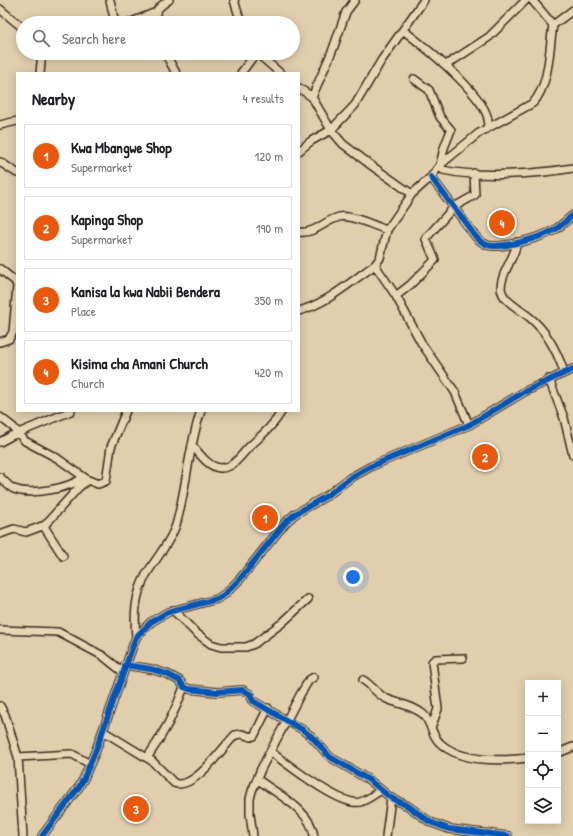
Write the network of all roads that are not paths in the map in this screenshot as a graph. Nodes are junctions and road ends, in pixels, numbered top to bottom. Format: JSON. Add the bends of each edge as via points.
{"nodes":[{"id":1,"x":110,"y":0,"type":"edge"},
{"id":2,"x":169,"y":0,"type":"edge"},
{"id":3,"x":234,"y":0,"type":"edge"},
{"id":4,"x":354,"y":0,"type":"edge"},
{"id":5,"x":424,"y":0,"type":"edge"},
{"id":6,"x":526,"y":0,"type":"edge"},
{"id":7,"x":532,"y":0,"type":"edge"},
{"id":8,"x":0,"y":9,"type":"edge"},
{"id":9,"x":573,"y":10,"type":"edge"},
{"id":10,"x":154,"y":13,"type":"junction"},
{"id":11,"x":114,"y":16,"type":"edge"},
{"id":12,"x":147,"y":16,"type":"edge"},
{"id":13,"x":154,"y":16,"type":"edge"},
{"id":14,"x":239,"y":16,"type":"edge"},
{"id":15,"x":16,"y":22,"type":"edge"},
{"id":16,"x":553,"y":25,"type":"junction"},
{"id":17,"x":403,"y":30,"type":"junction"},
{"id":18,"x":41,"y":60,"type":"edge"},
{"id":19,"x":169,"y":60,"type":"edge"},
{"id":20,"x":251,"y":60,"type":"edge"},
{"id":21,"x":264,"y":60,"type":"edge"},
{"id":22,"x":446,"y":65,"type":"junction"},
{"id":23,"x":40,"y":72,"type":"edge"},
{"id":24,"x":175,"y":72,"type":"edge"},
{"id":25,"x":242,"y":72,"type":"edge"},
{"id":26,"x":279,"y":72,"type":"edge"},
{"id":27,"x":414,"y":79,"type":"dead end"},
{"id":28,"x":300,"y":89,"type":"edge"},
{"id":29,"x":312,"y":97,"type":"junction"},
{"id":30,"x":16,"y":121,"type":"edge"},
{"id":31,"x":0,"y":125,"type":"edge"},
{"id":32,"x":487,"y":127,"type":"junction"},
{"id":33,"x":331,"y":130,"type":"junction"},
{"id":34,"x":300,"y":150,"type":"edge"},
{"id":35,"x":0,"y":162,"type":"edge"},
{"id":36,"x":440,"y":165,"type":"junction"},
{"id":37,"x":573,"y":168,"type":"edge"},
{"id":38,"x":16,"y":172,"type":"edge"},
{"id":39,"x":474,"y":173,"type":"junction"},
{"id":40,"x":431,"y":177,"type":"junction"},
{"id":41,"x":412,"y":194,"type":"junction"},
{"id":42,"x":454,"y":207,"type":"junction"},
{"id":43,"x":573,"y":216,"type":"edge"},
{"id":44,"x":386,"y":230,"type":"junction"},
{"id":45,"x":300,"y":232,"type":"edge"},
{"id":46,"x":517,"y":242,"type":"junction"},
{"id":47,"x":375,"y":265,"type":"junction"},
{"id":48,"x":0,"y":269,"type":"edge"},
{"id":49,"x":16,"y":284,"type":"edge"},
{"id":50,"x":396,"y":296,"type":"junction"},
{"id":51,"x":16,"y":298,"type":"edge"},
{"id":52,"x":300,"y":311,"type":"edge"},
{"id":53,"x":0,"y":342,"type":"edge"},
{"id":54,"x":573,"y":369,"type":"edge"},
{"id":55,"x":564,"y":372,"type":"junction"},
{"id":56,"x":549,"y":379,"type":"junction"},
{"id":57,"x":69,"y":412,"type":"edge"},
{"id":58,"x":126,"y":412,"type":"edge"},
{"id":59,"x":201,"y":412,"type":"edge"},
{"id":60,"x":281,"y":412,"type":"edge"},
{"id":61,"x":0,"y":417,"type":"edge"},
{"id":62,"x":469,"y":425,"type":"junction"},
{"id":63,"x":17,"y":434,"type":"junction"},
{"id":64,"x":0,"y":442,"type":"edge"},
{"id":65,"x":192,"y":446,"type":"junction"},
{"id":66,"x":573,"y":455,"type":"edge"},
{"id":67,"x":0,"y":477,"type":"edge"},
{"id":68,"x":86,"y":478,"type":"junction"},
{"id":69,"x":45,"y":524,"type":"junction"},
{"id":70,"x":0,"y":534,"type":"edge"},
{"id":71,"x":63,"y":556,"type":"dead end"},
{"id":72,"x":308,"y":599,"type":"dead end"},
{"id":73,"x":173,"y":610,"type":"junction"},
{"id":74,"x":0,"y":630,"type":"edge"},
{"id":75,"x":136,"y":637,"type":"junction"},
{"id":76,"x":464,"y":658,"type":"dead end"},
{"id":77,"x":124,"y":668,"type":"junction"},
{"id":78,"x":314,"y":677,"type":"dead end"},
{"id":79,"x":363,"y":680,"type":"dead end"},
{"id":80,"x":184,"y":686,"type":"junction"},
{"id":81,"x":0,"y":706,"type":"edge"},
{"id":82,"x":268,"y":708,"type":"junction"},
{"id":83,"x":287,"y":720,"type":"junction"},
{"id":84,"x":4,"y":722,"type":"edge"},
{"id":85,"x":431,"y":728,"type":"junction"},
{"id":86,"x":103,"y":731,"type":"junction"},
{"id":87,"x":573,"y":747,"type":"edge"},
{"id":88,"x":561,"y":751,"type":"edge"},
{"id":89,"x":270,"y":752,"type":"junction"},
{"id":90,"x":18,"y":757,"type":"junction"},
{"id":91,"x":147,"y":758,"type":"junction"},
{"id":92,"x":525,"y":758,"type":"edge"},
{"id":93,"x":90,"y":764,"type":"junction"},
{"id":94,"x":257,"y":779,"type":"junction"},
{"id":95,"x":382,"y":790,"type":"junction"},
{"id":96,"x":391,"y":798,"type":"junction"},
{"id":97,"x":23,"y":836,"type":"edge"},
{"id":98,"x":42,"y":836,"type":"edge"},
{"id":99,"x":253,"y":836,"type":"edge"},
{"id":100,"x":314,"y":836,"type":"edge"},
{"id":101,"x":386,"y":836,"type":"edge"},
{"id":102,"x":508,"y":836,"type":"edge"}],
"edges":[{"from":1,"to":11,"type":"street"},
{"from":2,"to":10,"type":"street"},
{"from":3,"to":14,"type":"street"},
{"from":4,"to":29,"type":"street","via":[[346,12]]},
{"from":5,"to":17,"type":"street"},
{"from":6,"to":22,"type":"street","via":[[489,37]]},
{"from":7,"to":16,"type":"street"},
{"from":8,"to":15,"type":"street"},
{"from":9,"to":16,"type":"street"},
{"from":10,"to":12,"type":"street"},
{"from":10,"to":13,"type":"street"},
{"from":16,"to":32,"type":"street","via":[[547,65],[538,97],[533,103]]},
{"from":17,"to":22,"type":"street"},
{"from":17,"to":33,"type":"street","via":[[355,105]]},
{"from":18,"to":23,"type":"street"},
{"from":19,"to":24,"type":"street"},
{"from":20,"to":25,"type":"street"},
{"from":21,"to":26,"type":"street"},
{"from":22,"to":32,"type":"street","via":[[463,82],[487,114]]},
{"from":27,"to":36,"type":"street","via":[[429,90],[440,117],[451,130]]},
{"from":28,"to":29,"type":"street"},
{"from":29,"to":33,"type":"street"},
{"from":30,"to":31,"type":"street"},
{"from":32,"to":36,"type":"street"},
{"from":33,"to":34,"type":"street"},
{"from":33,"to":41,"type":"street","via":[[353,153]]},
{"from":35,"to":38,"type":"street"},
{"from":36,"to":39,"type":"street","via":[[446,171]]},
{"from":36,"to":40,"type":"street"},
{"from":37,"to":39,"type":"street","via":[[526,173]]},
{"from":39,"to":42,"type":"street","via":[[475,195]]},
{"from":40,"to":41,"type":"street"},
{"from":40,"to":42,"type":"street"},
{"from":41,"to":44,"type":"street"},
{"from":42,"to":46,"type":"street","via":[[476,237],[485,244],[492,246]]},
{"from":42,"to":50,"type":"street","via":[[426,239],[435,260]]},
{"from":43,"to":46,"type":"street","via":[[555,230]]},
{"from":44,"to":45,"type":"street","via":[[343,217],[328,222],[316,230]]},
{"from":44,"to":47,"type":"street","via":[[380,258]]},
{"from":46,"to":55,"type":"street","via":[[511,262],[503,276],[503,295],[530,316],[541,329],[558,356]]},
{"from":47,"to":50,"type":"street"},
{"from":47,"to":52,"type":"street","via":[[328,299]]},
{"from":48,"to":49,"type":"street"},
{"from":50,"to":62,"type":"street","via":[[422,344],[454,392]]},
{"from":51,"to":53,"type":"street","via":[[13,332],[10,339]]},
{"from":54,"to":55,"type":"street"},
{"from":55,"to":56,"type":"street"},
{"from":56,"to":62,"type":"street"},
{"from":56,"to":66,"type":"street","via":[[564,418]]},
{"from":57,"to":63,"type":"street"},
{"from":58,"to":68,"type":"street","via":[[111,447],[106,481],[98,484]]},
{"from":59,"to":65,"type":"street"},
{"from":60,"to":65,"type":"street","via":[[265,434],[225,468],[212,466]]},
{"from":61,"to":63,"type":"street","via":[[13,427]]},
{"from":62,"to":73,"type":"street","via":[[372,466],[350,478],[285,523],[225,594],[217,599]]},
{"from":63,"to":64,"type":"street"},
{"from":63,"to":68,"type":"street"},
{"from":65,"to":75,"type":"street","via":[[175,527],[137,594],[134,610]]},
{"from":67,"to":68,"type":"street","via":[[14,489],[32,492],[66,486]]},
{"from":68,"to":69,"type":"street"},
{"from":69,"to":70,"type":"street","via":[[26,532],[14,530]]},
{"from":69,"to":71,"type":"street"},
{"from":72,"to":73,"type":"street","via":[[282,623],[246,647],[221,647],[204,640]]},
{"from":73,"to":75,"type":"street","via":[[151,622]]},
{"from":74,"to":77,"type":"street","via":[[58,632]]},
{"from":75,"to":77,"type":"street"},
{"from":76,"to":85,"type":"street","via":[[436,659],[432,662],[438,709]]},
{"from":77,"to":80,"type":"street","via":[[151,669],[167,674]]},
{"from":77,"to":86,"type":"street"},
{"from":78,"to":83,"type":"street","via":[[304,687]]},
{"from":79,"to":85,"type":"street","via":[[387,699],[401,702],[420,712]]},
{"from":80,"to":82,"type":"street","via":[[204,691],[243,690],[250,694],[253,701]]},
{"from":80,"to":91,"type":"street","via":[[168,726]]},
{"from":81,"to":84,"type":"street"},
{"from":82,"to":83,"type":"street"},
{"from":82,"to":91,"type":"street","via":[[254,736],[235,735],[207,768],[183,784],[174,783]]},
{"from":83,"to":89,"type":"street"},
{"from":83,"to":95,"type":"street","via":[[312,737],[330,757]]},
{"from":84,"to":90,"type":"street"},
{"from":85,"to":92,"type":"street","via":[[438,742],[455,752],[473,757],[508,760]]},
{"from":86,"to":91,"type":"street"},
{"from":86,"to":93,"type":"street"},
{"from":87,"to":88,"type":"street"},
{"from":89,"to":94,"type":"street"},
{"from":89,"to":95,"type":"street","via":[[332,794],[351,801],[360,802]]},
{"from":90,"to":93,"type":"street","via":[[72,754]]},
{"from":90,"to":97,"type":"street"},
{"from":93,"to":98,"type":"street","via":[[79,787]]},
{"from":94,"to":99,"type":"street","via":[[250,799]]},
{"from":94,"to":100,"type":"street","via":[[307,818]]},
{"from":95,"to":96,"type":"street"},
{"from":96,"to":101,"type":"street"},
{"from":96,"to":102,"type":"street","via":[[441,826]]}]}
